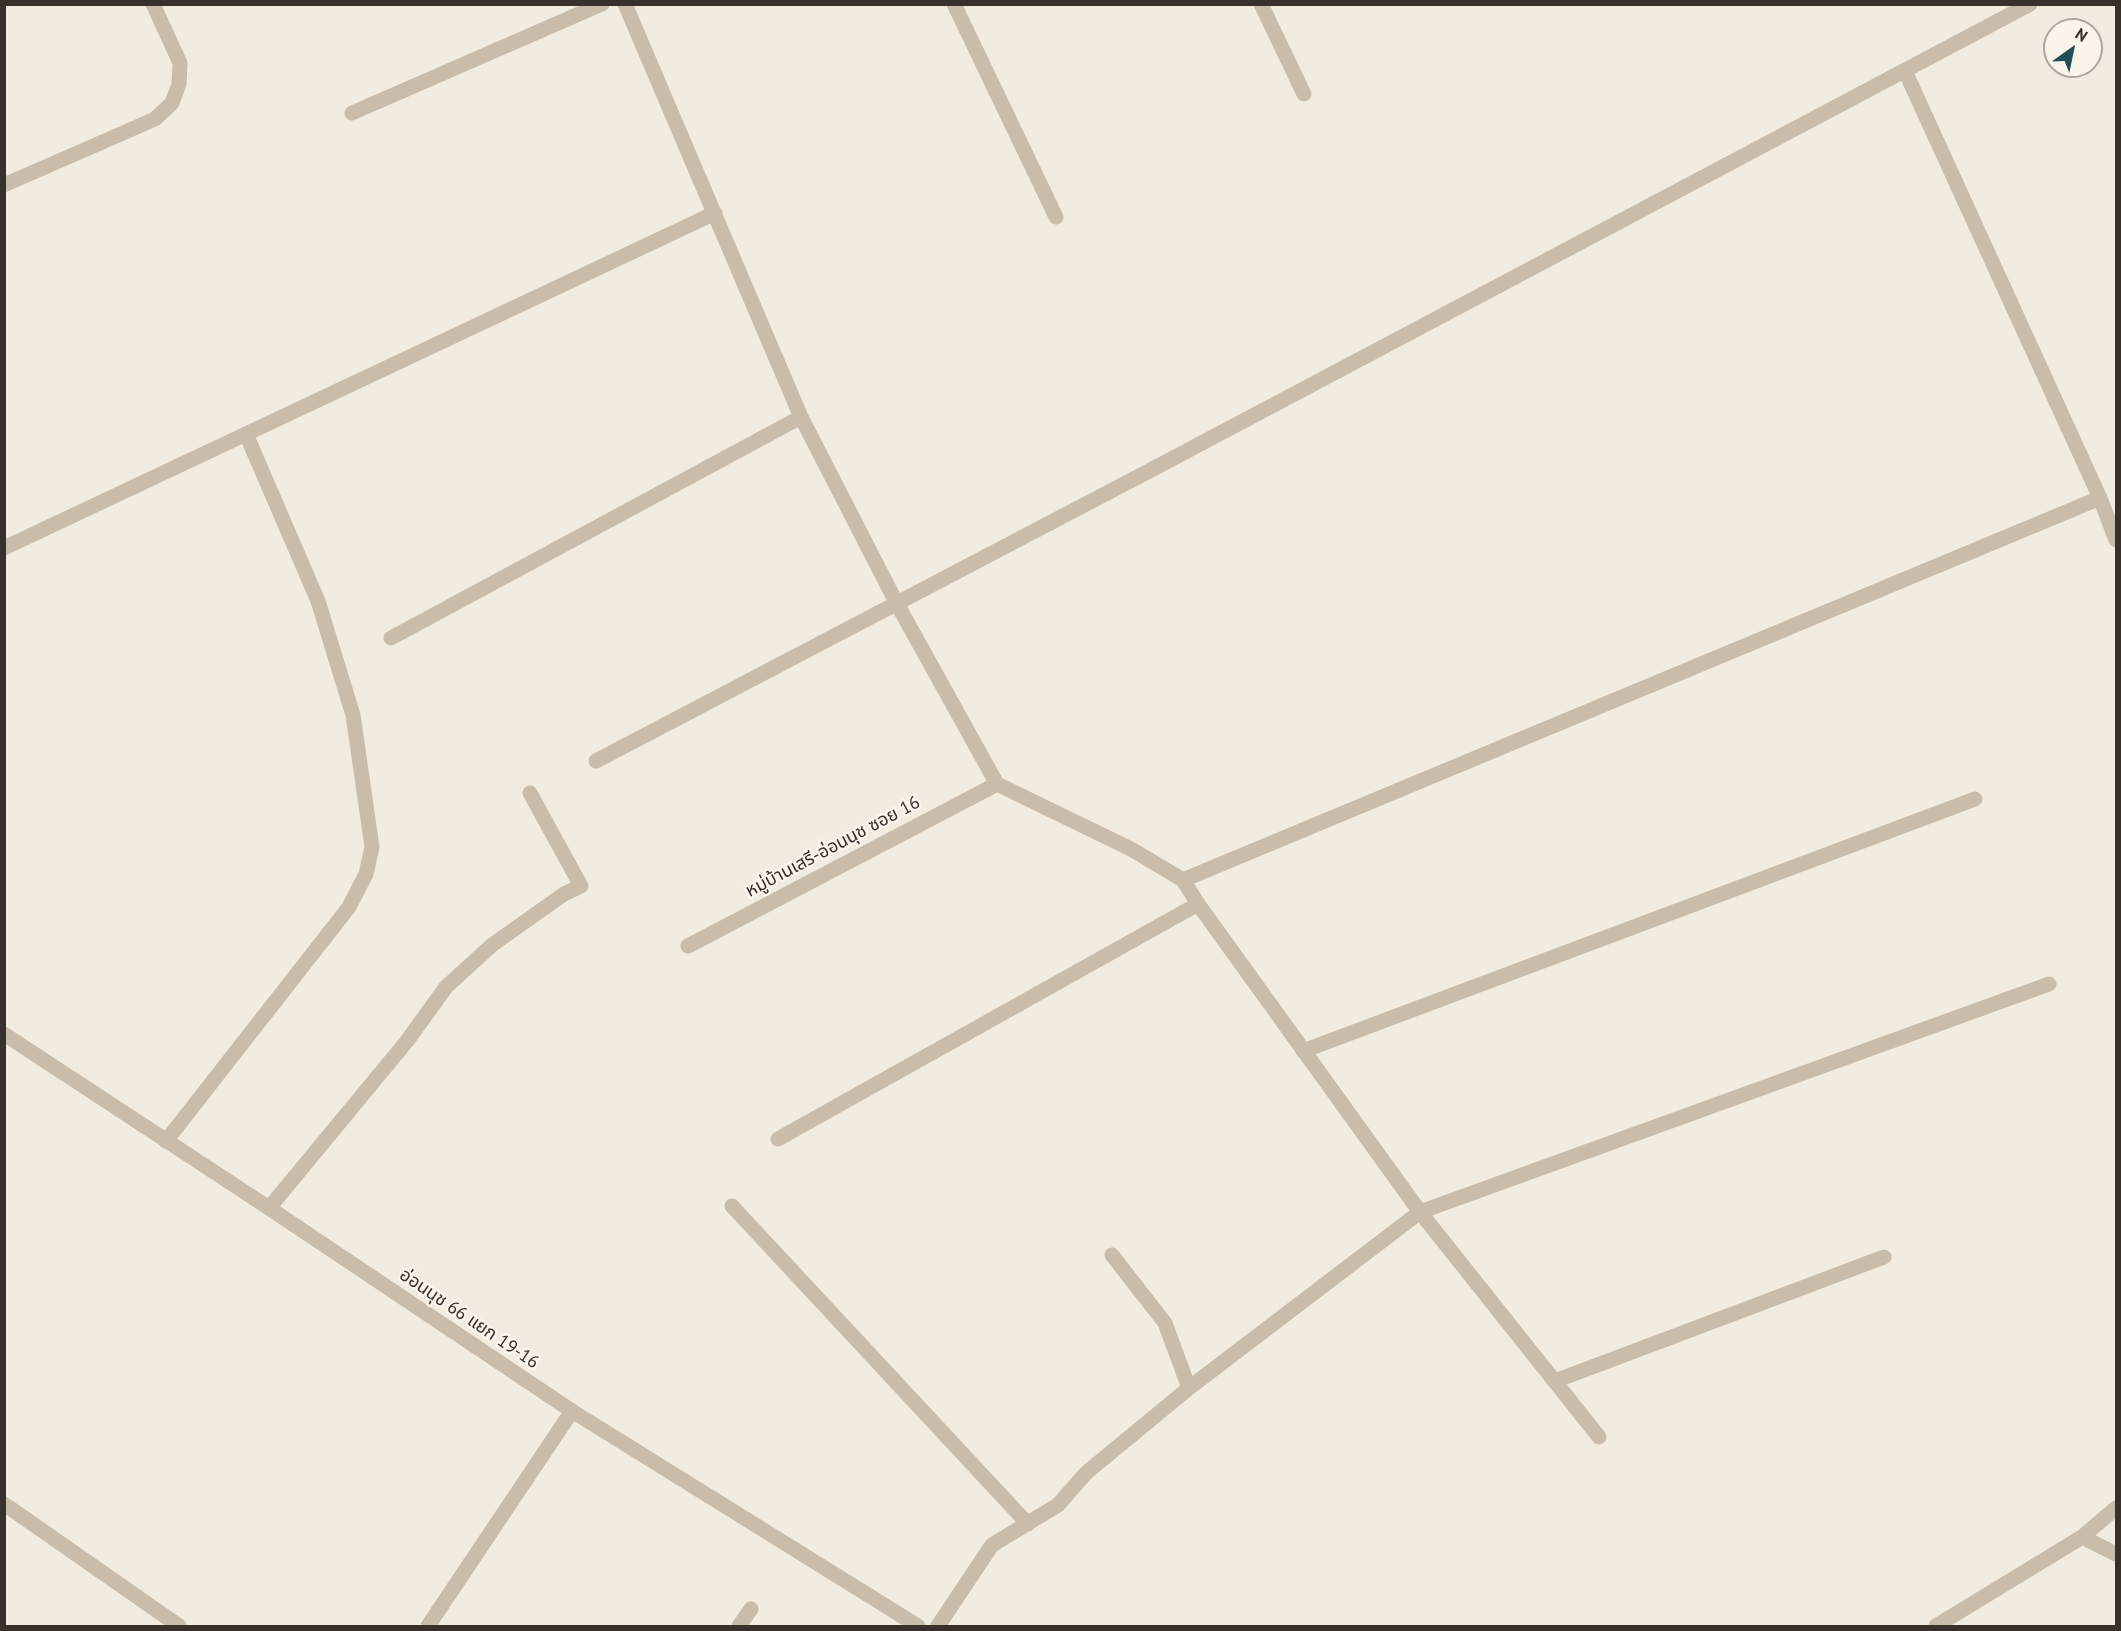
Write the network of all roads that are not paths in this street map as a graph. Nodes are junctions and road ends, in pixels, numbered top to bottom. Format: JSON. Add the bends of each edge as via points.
{"nodes":[{"id":1,"x":153,"y":4,"type":"edge"},
{"id":2,"x":602,"y":4,"type":"edge"},
{"id":3,"x":626,"y":4,"type":"edge"},
{"id":4,"x":954,"y":4,"type":"edge"},
{"id":5,"x":1261,"y":4,"type":"edge"},
{"id":6,"x":2030,"y":4,"type":"edge"},
{"id":7,"x":1905,"y":71,"type":"junction"},
{"id":8,"x":1304,"y":94,"type":"dead end"},
{"id":9,"x":352,"y":113,"type":"dead end"},
{"id":10,"x":4,"y":185,"type":"edge"},
{"id":11,"x":715,"y":213,"type":"junction"},
{"id":12,"x":1056,"y":217,"type":"dead end"},
{"id":13,"x":801,"y":417,"type":"junction"},
{"id":14,"x":246,"y":434,"type":"junction"},
{"id":15,"x":2100,"y":498,"type":"junction"},
{"id":16,"x":2116,"y":540,"type":"edge"},
{"id":17,"x":4,"y":548,"type":"edge"},
{"id":18,"x":896,"y":602,"type":"junction"},
{"id":19,"x":391,"y":638,"type":"dead end"},
{"id":20,"x":596,"y":760,"type":"dead end"},
{"id":21,"x":997,"y":784,"type":"junction"},
{"id":22,"x":530,"y":793,"type":"dead end"},
{"id":23,"x":1976,"y":799,"type":"dead end"},
{"id":24,"x":1183,"y":880,"type":"junction"},
{"id":25,"x":1198,"y":904,"type":"junction"},
{"id":26,"x":688,"y":945,"type":"dead end"},
{"id":27,"x":2049,"y":984,"type":"dead end"},
{"id":28,"x":4,"y":1034,"type":"edge"},
{"id":29,"x":1303,"y":1051,"type":"junction"},
{"id":30,"x":778,"y":1139,"type":"dead end"},
{"id":31,"x":166,"y":1141,"type":"junction"},
{"id":32,"x":732,"y":1206,"type":"dead end"},
{"id":33,"x":269,"y":1208,"type":"junction"},
{"id":34,"x":1420,"y":1212,"type":"junction"},
{"id":35,"x":1112,"y":1255,"type":"dead end"},
{"id":36,"x":1884,"y":1257,"type":"dead end"},
{"id":37,"x":1555,"y":1381,"type":"junction"},
{"id":38,"x":1189,"y":1388,"type":"junction"},
{"id":39,"x":572,"y":1411,"type":"junction"},
{"id":40,"x":1599,"y":1437,"type":"dead end"},
{"id":41,"x":4,"y":1504,"type":"edge"},
{"id":42,"x":2116,"y":1509,"type":"edge"},
{"id":43,"x":1028,"y":1524,"type":"junction"},
{"id":44,"x":2082,"y":1537,"type":"junction"},
{"id":45,"x":2116,"y":1554,"type":"edge"},
{"id":46,"x":752,"y":1609,"type":"dead end"},
{"id":47,"x":179,"y":1626,"type":"edge"},
{"id":48,"x":428,"y":1626,"type":"edge"},
{"id":49,"x":740,"y":1626,"type":"edge"},
{"id":50,"x":918,"y":1626,"type":"edge"},
{"id":51,"x":938,"y":1626,"type":"edge"},
{"id":52,"x":1936,"y":1626,"type":"edge"}],
"edges":[{"from":1,"to":10,"type":"street","via":[[180,63],[179,84],[172,103],[155,119]]},
{"from":2,"to":9,"type":"street"},
{"from":3,"to":11,"type":"street"},
{"from":4,"to":12,"type":"street"},
{"from":5,"to":8,"type":"street"},
{"from":6,"to":7,"type":"street"},
{"from":7,"to":15,"type":"street"},
{"from":7,"to":18,"type":"street"},
{"from":11,"to":13,"type":"street"},
{"from":11,"to":14,"type":"street"},
{"from":13,"to":18,"type":"street"},
{"from":13,"to":19,"type":"street"},
{"from":14,"to":17,"type":"street"},
{"from":14,"to":31,"type":"street","via":[[318,601],[332,646],[353,715],[372,848],[366,874],[349,907]]},
{"from":15,"to":16,"type":"street"},
{"from":15,"to":24,"type":"street"},
{"from":18,"to":20,"type":"street"},
{"from":18,"to":21,"type":"street"},
{"from":21,"to":24,"type":"street","via":[[1131,849]]},
{"from":21,"to":26,"type":"street","name":"หมู่บ้านเสรี-อ่อนนุช ซอย 16"},
{"from":22,"to":33,"type":"street","via":[[581,885],[492,945],[446,987],[407,1041]]},
{"from":23,"to":29,"type":"street"},
{"from":24,"to":25,"type":"street"},
{"from":25,"to":29,"type":"street"},
{"from":25,"to":30,"type":"street"},
{"from":27,"to":34,"type":"street"},
{"from":28,"to":31,"type":"street","name":"อ่อนนุช 66 แยก 19-16"},
{"from":29,"to":34,"type":"street"},
{"from":31,"to":33,"type":"street","name":"อ่อนนุช 66 แยก 19-16"},
{"from":32,"to":43,"type":"street"},
{"from":33,"to":39,"type":"street","name":"อ่อนนุช 66 แยก 19-16"},
{"from":34,"to":37,"type":"street"},
{"from":34,"to":38,"type":"street"},
{"from":35,"to":38,"type":"street","via":[[1165,1323]]},
{"from":36,"to":37,"type":"street"},
{"from":37,"to":40,"type":"street"},
{"from":38,"to":43,"type":"street","via":[[1086,1473],[1058,1505]]},
{"from":39,"to":48,"type":"street"},
{"from":39,"to":50,"type":"street","name":"อ่อนนุช 66 แยก 19-16"},
{"from":41,"to":47,"type":"street"},
{"from":42,"to":44,"type":"street"},
{"from":43,"to":51,"type":"street","via":[[992,1545]]},
{"from":44,"to":45,"type":"street"},
{"from":44,"to":52,"type":"street"},
{"from":46,"to":49,"type":"street"}]}
